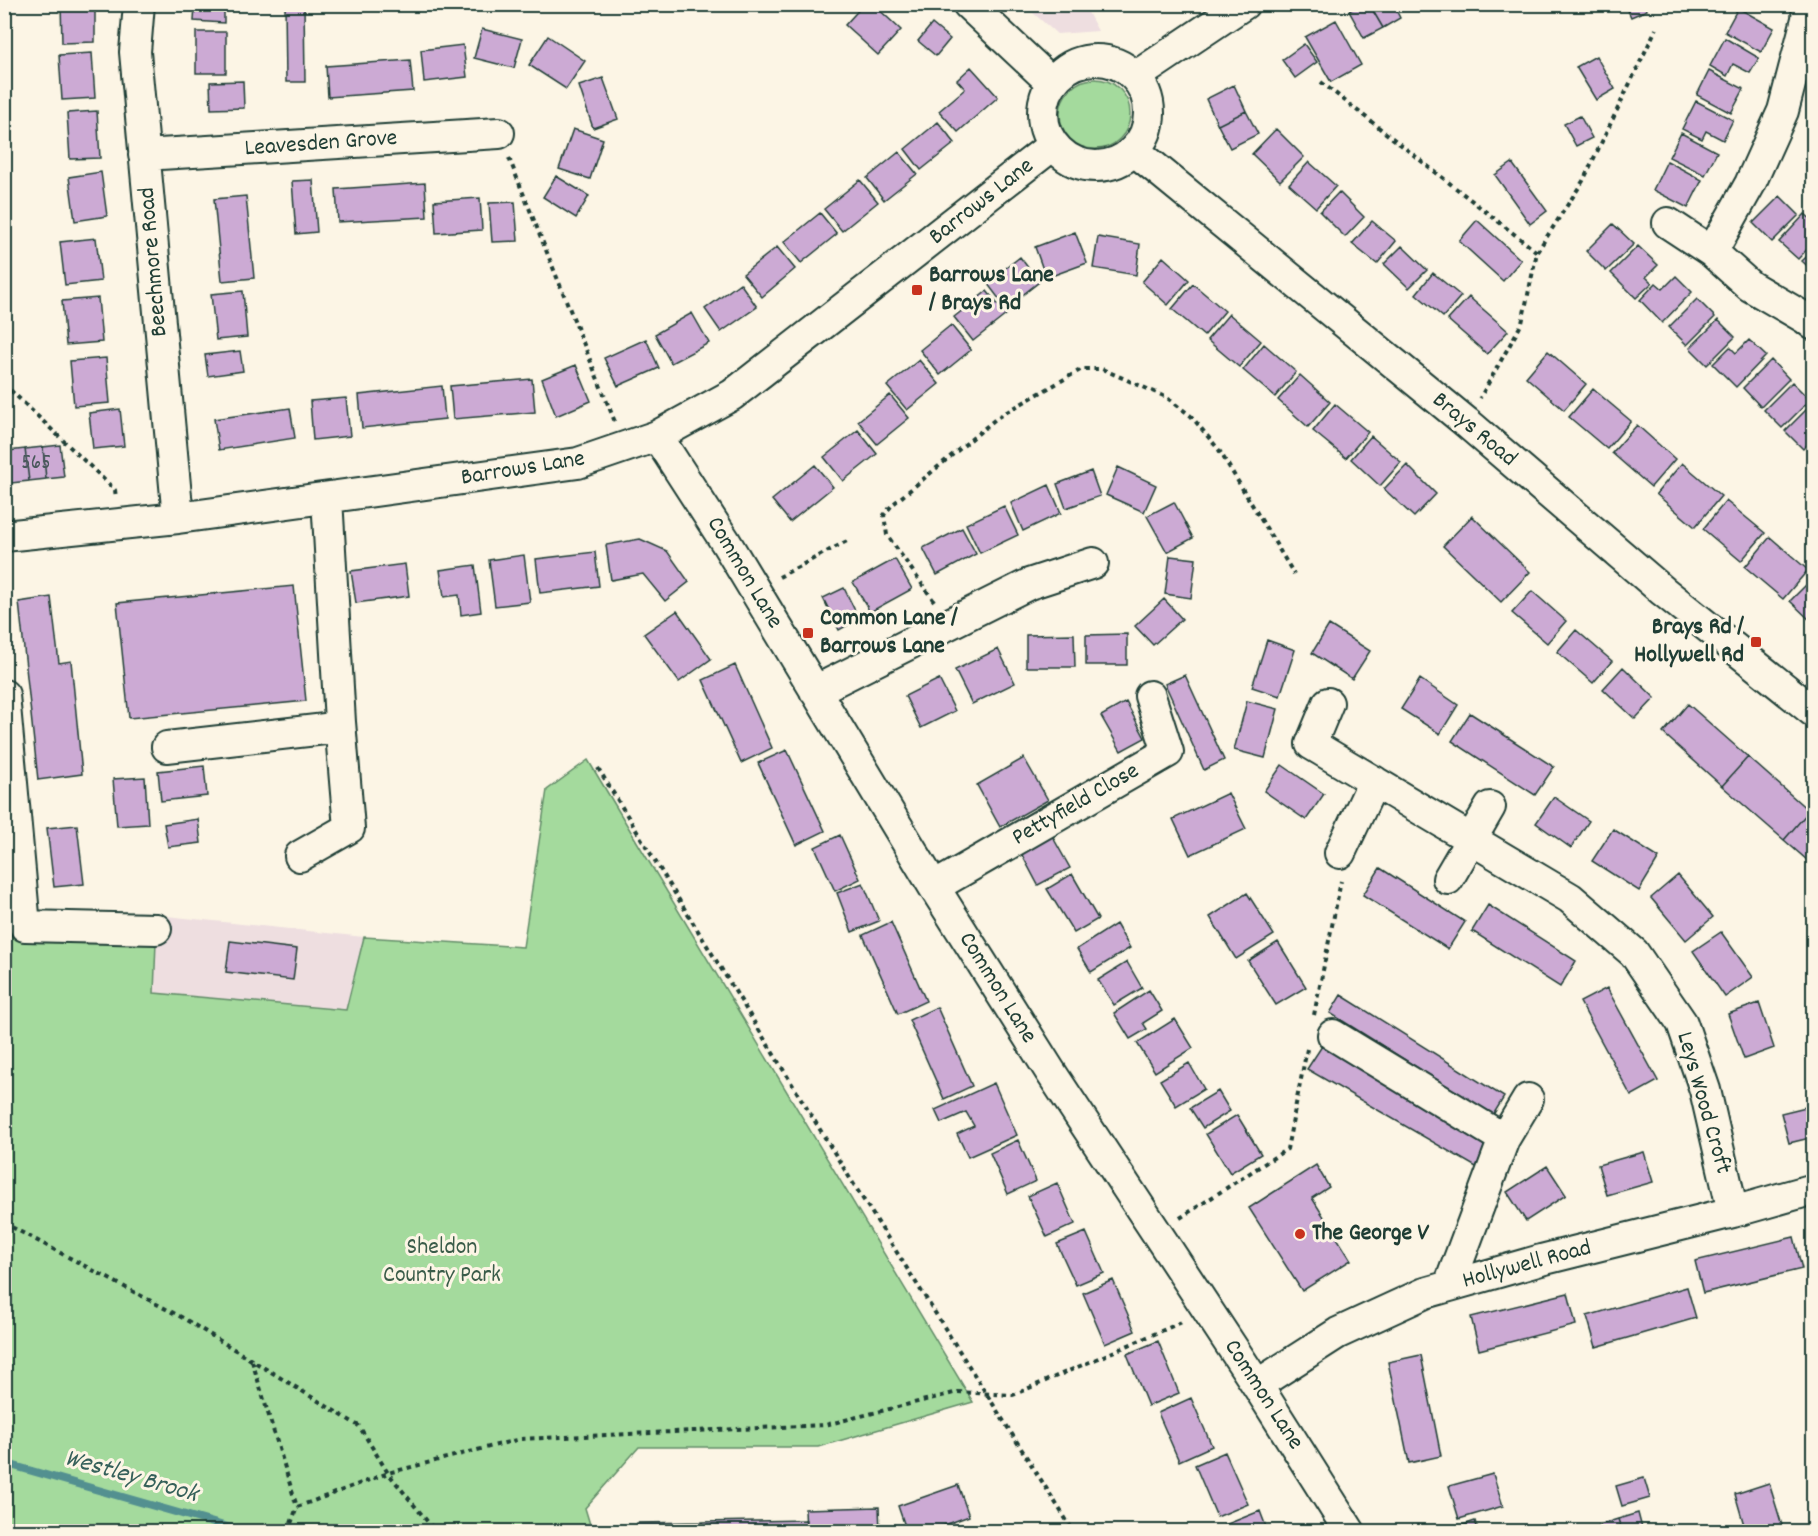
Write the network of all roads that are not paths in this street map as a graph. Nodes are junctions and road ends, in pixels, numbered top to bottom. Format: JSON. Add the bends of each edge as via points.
{"nodes":[{"id":1,"x":139,"y":4,"type":"edge"},
{"id":2,"x":968,"y":4,"type":"edge"},
{"id":3,"x":1244,"y":4,"type":"edge"},
{"id":4,"x":1810,"y":16,"type":"edge"},
{"id":5,"x":1135,"y":76,"type":"junction"},
{"id":6,"x":1051,"y":82,"type":"junction"},
{"id":7,"x":499,"y":133,"type":"road end"},
{"id":8,"x":1053,"y":145,"type":"junction"},
{"id":9,"x":1133,"y":151,"type":"junction"},
{"id":10,"x":144,"y":155,"type":"junction"},
{"id":11,"x":1668,"y":224,"type":"dead end"},
{"id":12,"x":1712,"y":252,"type":"junction"},
{"id":13,"x":1814,"y":325,"type":"edge"},
{"id":14,"x":657,"y":436,"type":"junction"},
{"id":15,"x":327,"y":498,"type":"junction"},
{"id":16,"x":178,"y":518,"type":"junction"},
{"id":17,"x":4,"y":536,"type":"edge"},
{"id":18,"x":1093,"y":563,"type":"dead end"},
{"id":19,"x":815,"y":691,"type":"junction"},
{"id":20,"x":4,"y":695,"type":"edge"},
{"id":21,"x":1150,"y":696,"type":"dead end"},
{"id":22,"x":1328,"y":703,"type":"dead end"},
{"id":23,"x":1814,"y":712,"type":"edge"},
{"id":24,"x":340,"y":722,"type":"junction"},
{"id":25,"x":167,"y":747,"type":"dead end"},
{"id":26,"x":1374,"y":781,"type":"junction"},
{"id":27,"x":1490,"y":807,"type":"dead end"},
{"id":28,"x":1472,"y":840,"type":"junction"},
{"id":29,"x":1340,"y":853,"type":"road end"},
{"id":30,"x":300,"y":856,"type":"dead end"},
{"id":31,"x":1448,"y":879,"type":"dead end"},
{"id":32,"x":934,"y":886,"type":"junction"},
{"id":33,"x":156,"y":929,"type":"dead end"},
{"id":34,"x":1318,"y":1034,"type":"road end"},
{"id":35,"x":1528,"y":1099,"type":"dead end"},
{"id":36,"x":1504,"y":1139,"type":"junction"},
{"id":37,"x":1814,"y":1189,"type":"edge"},
{"id":38,"x":1732,"y":1212,"type":"junction"},
{"id":39,"x":1449,"y":1286,"type":"junction"},
{"id":40,"x":1257,"y":1384,"type":"junction"},
{"id":41,"x":1350,"y":1532,"type":"edge"}],
"edges":[{"from":1,"to":10,"type":"street","name":"Beechmore Road","via":[[135,51]]},
{"from":2,"to":6,"type":"street"},
{"from":3,"to":5,"type":"street"},
{"from":4,"to":12,"type":"street","via":[[1783,111],[1750,184]]},
{"from":5,"to":6,"type":"street","via":[[1108,60],[1092,59],[1076,62]]},
{"from":5,"to":9,"type":"street","via":[[1148,101],[1149,114],[1142,140]]},
{"from":6,"to":8,"type":"street","via":[[1042,114]]},
{"from":7,"to":10,"type":"street","name":"Leavesden Grove"},
{"from":8,"to":9,"type":"street","via":[[1077,163],[1092,166],[1121,160]]},
{"from":8,"to":14,"type":"street","name":"Barrows Lane","via":[[732,395]]},
{"from":9,"to":23,"type":"street","name":"Brays Road"},
{"from":10,"to":16,"type":"street","name":"Beechmore Road"},
{"from":11,"to":12,"type":"street"},
{"from":12,"to":13,"type":"street","via":[[1750,286]]},
{"from":14,"to":15,"type":"street","name":"Barrows Lane","via":[[578,463]]},
{"from":14,"to":19,"type":"street","name":"Common Lane"},
{"from":15,"to":16,"type":"street","name":"Barrows Lane"},
{"from":15,"to":24,"type":"street"},
{"from":16,"to":17,"type":"street","name":"Barrows Lane"},
{"from":18,"to":19,"type":"street","via":[[1029,584]]},
{"from":19,"to":32,"type":"street","name":"Common Lane"},
{"from":20,"to":33,"type":"street","via":[[25,926]]},
{"from":21,"to":32,"type":"street","name":"Pettyfield Close","via":[[1168,752]]},
{"from":22,"to":26,"type":"street","name":"Leys Wood Croft","via":[[1311,744]]},
{"from":24,"to":25,"type":"street","via":[[334,728]]},
{"from":24,"to":30,"type":"street","via":[[349,828]]},
{"from":26,"to":28,"type":"street","name":"Leys Wood Croft"},
{"from":26,"to":29,"type":"street"},
{"from":27,"to":28,"type":"street"},
{"from":28,"to":31,"type":"street"},
{"from":28,"to":38,"type":"street","name":"Leys Wood Croft","via":[[1570,898],[1634,953],[1682,1023],[1705,1090]]},
{"from":32,"to":40,"type":"street","name":"Common Lane","via":[[1050,1071]]},
{"from":34,"to":36,"type":"street"},
{"from":35,"to":36,"type":"street"},
{"from":36,"to":39,"type":"street"},
{"from":37,"to":38,"type":"street","name":"Hollywell Road"},
{"from":38,"to":39,"type":"street","name":"Hollywell Road"},
{"from":39,"to":40,"type":"street","name":"Hollywell Road","via":[[1338,1333]]},
{"from":40,"to":41,"type":"street","name":"Common Lane"}]}
